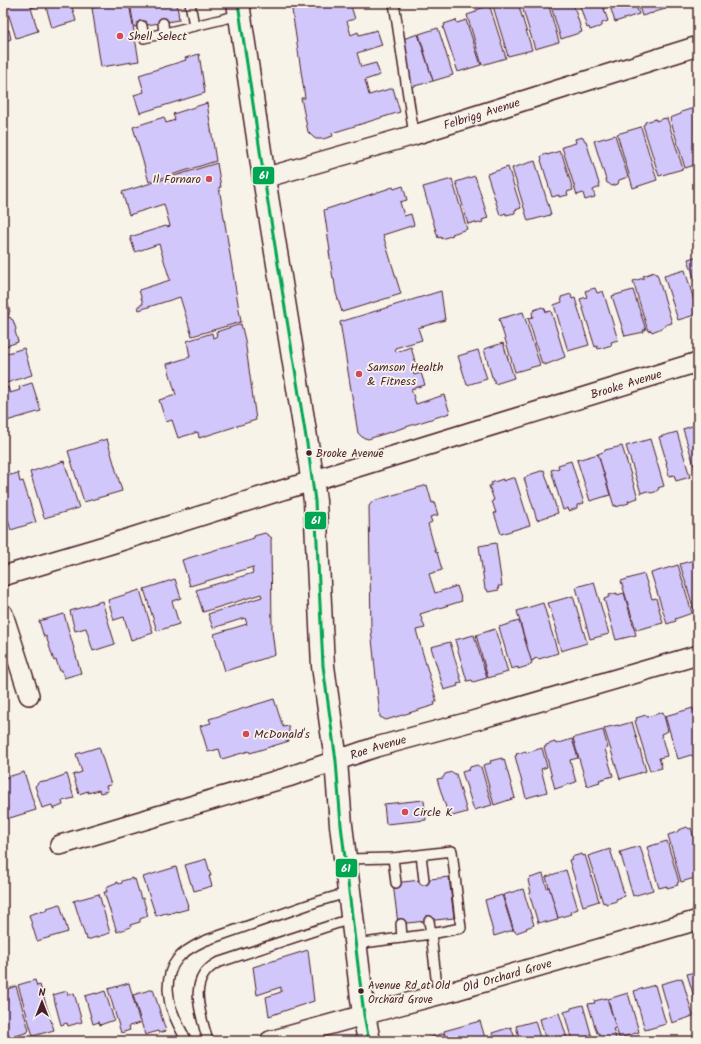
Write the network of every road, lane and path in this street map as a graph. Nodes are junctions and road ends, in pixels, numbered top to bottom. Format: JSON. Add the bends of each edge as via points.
{"nodes":[{"id":1,"x":190,"y":3,"type":"edge"},
{"id":2,"x":394,"y":3,"type":"edge"},
{"id":3,"x":239,"y":9,"type":"edge"},
{"id":4,"x":163,"y":23,"type":"dead end"},
{"id":5,"x":142,"y":26,"type":"dead end"},
{"id":6,"x":194,"y":26,"type":"junction"},
{"id":7,"x":164,"y":33,"type":"junction"},
{"id":8,"x":698,"y":46,"type":"edge"},
{"id":9,"x":414,"y":135,"type":"junction"},
{"id":10,"x":264,"y":178,"type":"junction"},
{"id":11,"x":698,"y":362,"type":"edge"},
{"id":12,"x":313,"y":481,"type":"junction"},
{"id":13,"x":3,"y":576,"type":"edge"},
{"id":14,"x":3,"y":614,"type":"edge"},
{"id":15,"x":698,"y":655,"type":"edge"},
{"id":16,"x":29,"y":695,"type":"dead end"},
{"id":17,"x":336,"y":761,"type":"junction"},
{"id":18,"x":60,"y":845,"type":"dead end"},
{"id":19,"x":421,"y":855,"type":"junction"},
{"id":20,"x":393,"y":858,"type":"junction"},
{"id":21,"x":346,"y":859,"type":"junction"},
{"id":22,"x":424,"y":880,"type":"dead end"},
{"id":23,"x":396,"y":883,"type":"dead end"},
{"id":24,"x":350,"y":892,"type":"junction"},
{"id":25,"x":353,"y":918,"type":"junction"},
{"id":26,"x":698,"y":920,"type":"edge"},
{"id":27,"x":429,"y":921,"type":"dead end"},
{"id":28,"x":401,"y":924,"type":"dead end"},
{"id":29,"x":431,"y":934,"type":"junction"},
{"id":30,"x":402,"y":938,"type":"junction"},
{"id":31,"x":356,"y":944,"type":"junction"},
{"id":32,"x":438,"y":995,"type":"junction"},
{"id":33,"x":364,"y":1015,"type":"junction"},
{"id":34,"x":186,"y":1041,"type":"edge"},
{"id":35,"x":208,"y":1041,"type":"edge"},
{"id":36,"x":270,"y":1041,"type":"edge"},
{"id":37,"x":369,"y":1041,"type":"edge"}],
"edges":[{"from":1,"to":6,"type":"lane"},
{"from":2,"to":9,"type":"lane"},
{"from":3,"to":6,"type":"lane"},
{"from":3,"to":10,"type":"main road"},
{"from":4,"to":7,"type":"lane"},
{"from":5,"to":7,"type":"lane","via":[[144,38]]},
{"from":6,"to":7,"type":"lane"},
{"from":8,"to":9,"type":"street","name":"Felbrigg Avenue"},
{"from":9,"to":10,"type":"street","name":"Felbrigg Avenue"},
{"from":10,"to":12,"type":"main road"},
{"from":11,"to":12,"type":"street","name":"Brooke Avenue"},
{"from":12,"to":13,"type":"street","name":"Brooke Avenue"},
{"from":12,"to":17,"type":"main road","via":[[323,666]]},
{"from":14,"to":16,"type":"street"},
{"from":15,"to":17,"type":"street","name":"Roe Avenue","via":[[376,747]]},
{"from":17,"to":18,"type":"street","name":"Roe Avenue"},
{"from":17,"to":21,"type":"main road"},
{"from":19,"to":20,"type":"lane"},
{"from":19,"to":22,"type":"lane"},
{"from":19,"to":29,"type":"lane","via":[[452,851],[461,928]]},
{"from":20,"to":21,"type":"lane"},
{"from":20,"to":23,"type":"lane"},
{"from":21,"to":24,"type":"main road"},
{"from":24,"to":25,"type":"main road"},
{"from":24,"to":34,"type":"lane","via":[[204,941],[184,952],[171,968],[168,996],[171,1009]]},
{"from":25,"to":31,"type":"main road"},
{"from":25,"to":35,"type":"lane","via":[[210,966],[201,978],[198,991],[198,1002]]},
{"from":26,"to":32,"type":"street","name":"Old Orchard Grove"},
{"from":27,"to":29,"type":"lane"},
{"from":28,"to":30,"type":"lane"},
{"from":29,"to":30,"type":"lane"},
{"from":29,"to":32,"type":"lane"},
{"from":30,"to":31,"type":"lane"},
{"from":31,"to":33,"type":"main road"},
{"from":32,"to":33,"type":"street","name":"Old Orchard Grove"},
{"from":33,"to":36,"type":"street","name":"Old Orchard Grove"},
{"from":33,"to":37,"type":"main road"}]}
